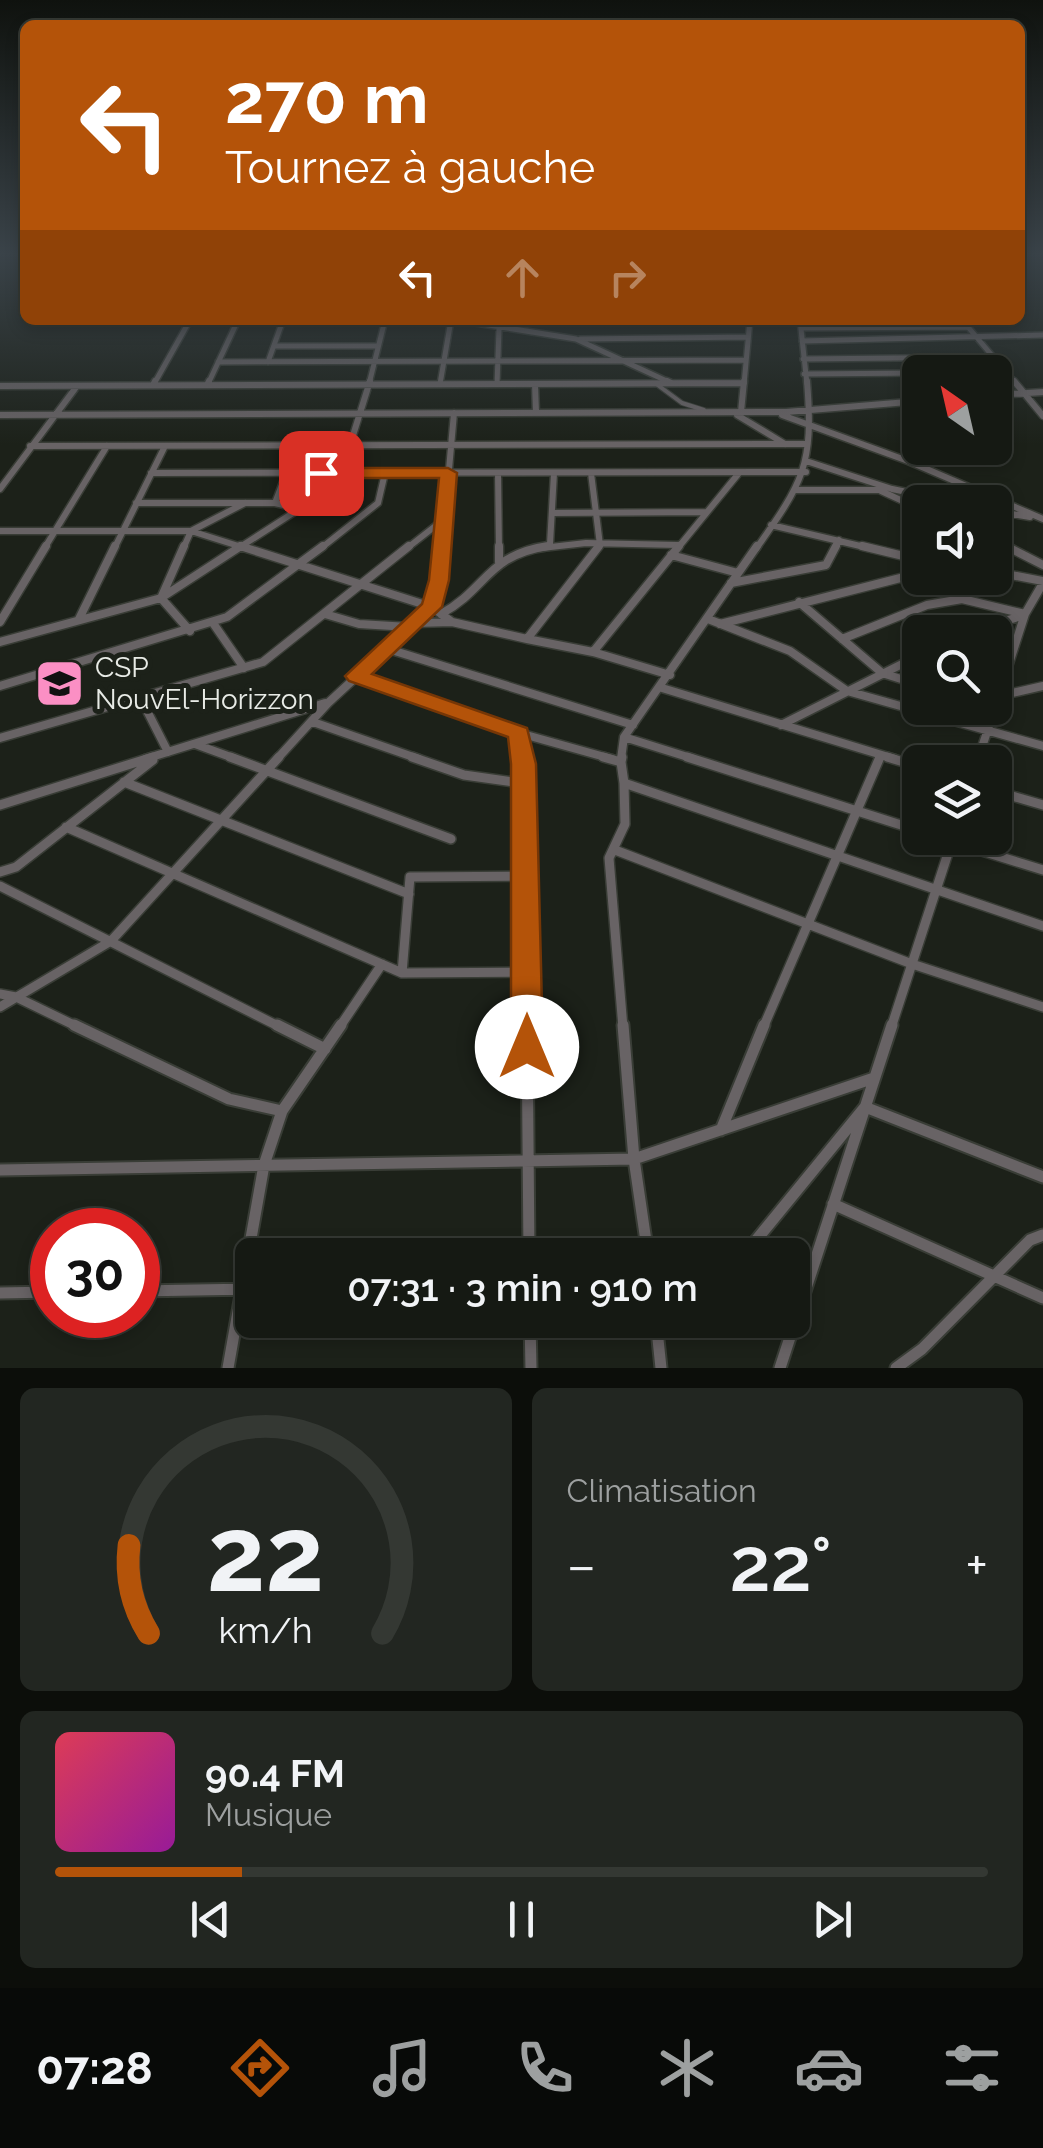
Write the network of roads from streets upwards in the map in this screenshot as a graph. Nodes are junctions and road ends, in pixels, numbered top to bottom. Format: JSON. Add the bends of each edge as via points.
{"nodes":[{"id":1,"x":187,"y":325,"type":"edge"},
{"id":2,"x":236,"y":325,"type":"edge"},
{"id":3,"x":282,"y":325,"type":"edge"},
{"id":4,"x":384,"y":325,"type":"edge"},
{"id":5,"x":453,"y":325,"type":"edge"},
{"id":6,"x":479,"y":325,"type":"edge"},
{"id":7,"x":749,"y":325,"type":"edge"},
{"id":8,"x":801,"y":325,"type":"edge"},
{"id":9,"x":872,"y":325,"type":"edge"},
{"id":10,"x":801,"y":328,"type":"junction"},
{"id":11,"x":874,"y":328,"type":"junction"},
{"id":12,"x":499,"y":329,"type":"junction"},
{"id":13,"x":1043,"y":335,"type":"edge"},
{"id":14,"x":976,"y":336,"type":"junction"},
{"id":15,"x":748,"y":337,"type":"junction"},
{"id":16,"x":576,"y":339,"type":"junction"},
{"id":17,"x":881,"y":339,"type":"junction"},
{"id":18,"x":802,"y":341,"type":"junction"},
{"id":19,"x":274,"y":346,"type":"junction"},
{"id":20,"x":378,"y":346,"type":"junction"},
{"id":21,"x":991,"y":355,"type":"edge"},
{"id":22,"x":902,"y":358,"type":"edge"},
{"id":23,"x":803,"y":359,"type":"junction"},
{"id":24,"x":624,"y":360,"type":"junction"},
{"id":25,"x":746,"y":360,"type":"junction"},
{"id":26,"x":444,"y":361,"type":"junction"},
{"id":27,"x":498,"y":361,"type":"junction"},
{"id":28,"x":218,"y":362,"type":"junction"},
{"id":29,"x":268,"y":362,"type":"junction"},
{"id":30,"x":374,"y":362,"type":"junction"},
{"id":31,"x":804,"y":374,"type":"junction"},
{"id":32,"x":902,"y":374,"type":"edge"},
{"id":33,"x":1012,"y":379,"type":"edge"},
{"id":34,"x":656,"y":383,"type":"junction"},
{"id":35,"x":671,"y":383,"type":"junction"},
{"id":36,"x":744,"y":383,"type":"junction"},
{"id":37,"x":369,"y":384,"type":"junction"},
{"id":38,"x":440,"y":384,"type":"junction"},
{"id":39,"x":497,"y":384,"type":"junction"},
{"id":40,"x":535,"y":384,"type":"junction"},
{"id":41,"x":154,"y":385,"type":"junction"},
{"id":42,"x":207,"y":385,"type":"junction"},
{"id":43,"x":0,"y":386,"type":"edge"},
{"id":44,"x":77,"y":386,"type":"junction"},
{"id":45,"x":1043,"y":392,"type":"edge"},
{"id":46,"x":1024,"y":393,"type":"junction"},
{"id":47,"x":1012,"y":394,"type":"edge"},
{"id":48,"x":902,"y":402,"type":"edge"},
{"id":49,"x":807,"y":409,"type":"junction"},
{"id":50,"x":712,"y":412,"type":"junction"},
{"id":51,"x":737,"y":412,"type":"junction"},
{"id":52,"x":773,"y":412,"type":"junction"},
{"id":53,"x":454,"y":413,"type":"junction"},
{"id":54,"x":536,"y":413,"type":"junction"},
{"id":55,"x":362,"y":414,"type":"junction"},
{"id":56,"x":0,"y":415,"type":"edge"},
{"id":57,"x":55,"y":415,"type":"junction"},
{"id":58,"x":1043,"y":416,"type":"edge"},
{"id":59,"x":808,"y":423,"type":"junction"},
{"id":60,"x":785,"y":444,"type":"junction"},
{"id":61,"x":807,"y":444,"type":"junction"},
{"id":62,"x":350,"y":445,"type":"junction"},
{"id":63,"x":451,"y":445,"type":"junction"},
{"id":64,"x":30,"y":446,"type":"junction"},
{"id":65,"x":108,"y":446,"type":"junction"},
{"id":66,"x":165,"y":446,"type":"junction"},
{"id":67,"x":298,"y":446,"type":"junction"},
{"id":68,"x":806,"y":461,"type":"junction"},
{"id":69,"x":554,"y":472,"type":"junction"},
{"id":70,"x":592,"y":472,"type":"junction"},
{"id":71,"x":740,"y":472,"type":"junction"},
{"id":72,"x":806,"y":472,"type":"junction"},
{"id":73,"x":152,"y":473,"type":"junction"},
{"id":74,"x":287,"y":473,"type":"junction"},
{"id":75,"x":321,"y":473,"type":"junction"},
{"id":76,"x":385,"y":473,"type":"junction"},
{"id":77,"x":448,"y":473,"type":"junction"},
{"id":78,"x":498,"y":473,"type":"junction"},
{"id":79,"x":0,"y":489,"type":"edge"},
{"id":80,"x":797,"y":490,"type":"junction"},
{"id":81,"x":876,"y":490,"type":"junction"},
{"id":82,"x":892,"y":490,"type":"junction"},
{"id":83,"x":902,"y":492,"type":"edge"},
{"id":84,"x":902,"y":501,"type":"edge"},
{"id":85,"x":245,"y":503,"type":"junction"},
{"id":86,"x":275,"y":503,"type":"junction"},
{"id":87,"x":136,"y":504,"type":"junction"},
{"id":88,"x":300,"y":509,"type":"junction"},
{"id":89,"x":706,"y":512,"type":"junction"},
{"id":90,"x":552,"y":513,"type":"junction"},
{"id":91,"x":596,"y":513,"type":"junction"},
{"id":92,"x":1012,"y":514,"type":"edge"},
{"id":93,"x":1043,"y":519,"type":"edge"},
{"id":94,"x":443,"y":520,"type":"junction"},
{"id":95,"x":771,"y":524,"type":"junction"},
{"id":96,"x":190,"y":530,"type":"junction"},
{"id":97,"x":54,"y":531,"type":"junction"},
{"id":98,"x":123,"y":531,"type":"junction"},
{"id":99,"x":0,"y":532,"type":"edge"},
{"id":100,"x":839,"y":540,"type":"junction"},
{"id":101,"x":550,"y":544,"type":"junction"},
{"id":102,"x":600,"y":545,"type":"junction"},
{"id":103,"x":244,"y":546,"type":"junction"},
{"id":104,"x":679,"y":546,"type":"junction"},
{"id":105,"x":1012,"y":550,"type":"edge"},
{"id":106,"x":671,"y":556,"type":"junction"},
{"id":107,"x":902,"y":556,"type":"edge"},
{"id":108,"x":499,"y":562,"type":"junction"},
{"id":109,"x":300,"y":563,"type":"junction"},
{"id":110,"x":1043,"y":565,"type":"edge"},
{"id":111,"x":738,"y":573,"type":"junction"},
{"id":112,"x":1012,"y":576,"type":"edge"},
{"id":113,"x":902,"y":577,"type":"edge"},
{"id":114,"x":1043,"y":582,"type":"edge"},
{"id":115,"x":732,"y":583,"type":"junction"},
{"id":116,"x":362,"y":585,"type":"junction"},
{"id":117,"x":960,"y":595,"type":"edge"},
{"id":118,"x":161,"y":598,"type":"junction"},
{"id":119,"x":962,"y":599,"type":"junction"},
{"id":120,"x":798,"y":602,"type":"junction"},
{"id":121,"x":436,"y":610,"type":"junction"},
{"id":122,"x":325,"y":614,"type":"junction"},
{"id":123,"x":1024,"y":614,"type":"junction"},
{"id":124,"x":1012,"y":618,"type":"edge"},
{"id":125,"x":79,"y":619,"type":"junction"},
{"id":126,"x":708,"y":619,"type":"junction"},
{"id":127,"x":0,"y":622,"type":"edge"},
{"id":128,"x":452,"y":622,"type":"junction"},
{"id":129,"x":213,"y":623,"type":"junction"},
{"id":130,"x":720,"y":624,"type":"junction"},
{"id":131,"x":411,"y":625,"type":"junction"},
{"id":132,"x":190,"y":631,"type":"junction"},
{"id":133,"x":527,"y":639,"type":"junction"},
{"id":134,"x":842,"y":640,"type":"junction"},
{"id":135,"x":0,"y":642,"type":"edge"},
{"id":136,"x":1014,"y":647,"type":"joint"},
{"id":137,"x":385,"y":648,"type":"junction"},
{"id":138,"x":593,"y":652,"type":"junction"},
{"id":139,"x":1012,"y":653,"type":"edge"},
{"id":140,"x":902,"y":664,"type":"edge"},
{"id":141,"x":244,"y":668,"type":"junction"},
{"id":142,"x":882,"y":673,"type":"junction"},
{"id":143,"x":670,"y":675,"type":"junction"},
{"id":144,"x":356,"y":676,"type":"junction"},
{"id":145,"x":902,"y":679,"type":"edge"},
{"id":146,"x":0,"y":686,"type":"edge"},
{"id":147,"x":1043,"y":686,"type":"edge"},
{"id":148,"x":662,"y":688,"type":"junction"},
{"id":149,"x":847,"y":691,"type":"junction"},
{"id":150,"x":1012,"y":693,"type":"edge"},
{"id":151,"x":140,"y":697,"type":"junction"},
{"id":152,"x":328,"y":702,"type":"junction"},
{"id":153,"x":313,"y":722,"type":"junction"},
{"id":154,"x":782,"y":724,"type":"junction"},
{"id":155,"x":633,"y":725,"type":"junction"},
{"id":156,"x":989,"y":725,"type":"edge"},
{"id":157,"x":987,"y":730,"type":"junction"},
{"id":158,"x":519,"y":733,"type":"junction"},
{"id":159,"x":624,"y":737,"type":"junction"},
{"id":160,"x":0,"y":738,"type":"edge"},
{"id":161,"x":195,"y":744,"type":"junction"},
{"id":162,"x":982,"y":745,"type":"edge"},
{"id":163,"x":1043,"y":746,"type":"edge"},
{"id":164,"x":163,"y":754,"type":"junction"},
{"id":165,"x":881,"y":756,"type":"junction"},
{"id":166,"x":621,"y":762,"type":"junction"},
{"id":167,"x":902,"y":762,"type":"edge"},
{"id":168,"x":270,"y":770,"type":"junction"},
{"id":169,"x":124,"y":782,"type":"junction"},
{"id":170,"x":521,"y":783,"type":"junction"},
{"id":171,"x":624,"y":783,"type":"junction"},
{"id":172,"x":1012,"y":795,"type":"edge"},
{"id":173,"x":0,"y":804,"type":"edge"},
{"id":174,"x":1043,"y":805,"type":"edge"},
{"id":175,"x":856,"y":811,"type":"junction"},
{"id":176,"x":222,"y":822,"type":"junction"},
{"id":177,"x":902,"y":825,"type":"edge"},
{"id":178,"x":66,"y":828,"type":"junction"},
{"id":179,"x":451,"y":839,"type":"dead end"},
{"id":180,"x":614,"y":850,"type":"junction"},
{"id":181,"x":944,"y":855,"type":"edge"},
{"id":182,"x":997,"y":855,"type":"edge"},
{"id":183,"x":836,"y":856,"type":"junction"},
{"id":184,"x":1043,"y":870,"type":"edge"},
{"id":185,"x":0,"y":872,"type":"edge"},
{"id":186,"x":173,"y":874,"type":"junction"},
{"id":187,"x":525,"y":876,"type":"junction"},
{"id":188,"x":0,"y":886,"type":"edge"},
{"id":189,"x":936,"y":890,"type":"junction"},
{"id":190,"x":409,"y":894,"type":"junction"},
{"id":191,"x":805,"y":923,"type":"junction"},
{"id":192,"x":1043,"y":926,"type":"edge"},
{"id":193,"x":111,"y":941,"type":"junction"},
{"id":194,"x":382,"y":964,"type":"junction"},
{"id":195,"x":912,"y":964,"type":"junction"},
{"id":196,"x":526,"y":972,"type":"junction"},
{"id":197,"x":402,"y":973,"type":"junction"},
{"id":198,"x":0,"y":994,"type":"edge"},
{"id":199,"x":16,"y":997,"type":"junction"},
{"id":200,"x":0,"y":1007,"type":"edge"},
{"id":201,"x":1043,"y":1007,"type":"edge"},
{"id":202,"x":325,"y":1049,"type":"junction"},
{"id":203,"x":874,"y":1078,"type":"junction"},
{"id":204,"x":865,"y":1106,"type":"junction"},
{"id":205,"x":282,"y":1111,"type":"junction"},
{"id":206,"x":721,"y":1130,"type":"junction"},
{"id":207,"x":634,"y":1159,"type":"junction"},
{"id":208,"x":528,"y":1160,"type":"junction"},
{"id":209,"x":264,"y":1165,"type":"junction"},
{"id":210,"x":0,"y":1170,"type":"edge"},
{"id":211,"x":1043,"y":1176,"type":"edge"},
{"id":212,"x":834,"y":1204,"type":"junction"},
{"id":213,"x":1043,"y":1235,"type":"edge"},
{"id":214,"x":254,"y":1238,"type":"edge"},
{"id":215,"x":529,"y":1238,"type":"edge"},
{"id":216,"x":646,"y":1238,"type":"edge"},
{"id":217,"x":758,"y":1238,"type":"edge"},
{"id":218,"x":993,"y":1276,"type":"junction"},
{"id":219,"x":235,"y":1289,"type":"edge"},
{"id":220,"x":160,"y":1290,"type":"edge"},
{"id":221,"x":30,"y":1292,"type":"edge"},
{"id":222,"x":0,"y":1293,"type":"edge"},
{"id":223,"x":1043,"y":1298,"type":"edge"},
{"id":224,"x":235,"y":1338,"type":"edge"},
{"id":225,"x":530,"y":1338,"type":"edge"},
{"id":226,"x":658,"y":1338,"type":"edge"},
{"id":227,"x":228,"y":1368,"type":"edge"},
{"id":228,"x":531,"y":1368,"type":"edge"},
{"id":229,"x":661,"y":1368,"type":"edge"},
{"id":230,"x":780,"y":1368,"type":"edge"},
{"id":231,"x":896,"y":1368,"type":"edge"}],
"edges":[{"from":1,"to":41,"type":"street"},
{"from":2,"to":28,"type":"street"},
{"from":3,"to":19,"type":"street"},
{"from":4,"to":20,"type":"street"},
{"from":5,"to":26,"type":"street"},
{"from":6,"to":12,"type":"street"},
{"from":7,"to":15,"type":"street"},
{"from":8,"to":10,"type":"street"},
{"from":9,"to":11,"type":"street"},
{"from":10,"to":11,"type":"street"},
{"from":10,"to":18,"type":"street"},
{"from":11,"to":14,"type":"street","via":[[968,327]]},
{"from":11,"to":17,"type":"street"},
{"from":12,"to":16,"type":"street"},
{"from":12,"to":27,"type":"street"},
{"from":13,"to":14,"type":"street"},
{"from":14,"to":17,"type":"street"},
{"from":14,"to":21,"type":"street"},
{"from":15,"to":16,"type":"street"},
{"from":15,"to":25,"type":"street"},
{"from":16,"to":24,"type":"street"},
{"from":17,"to":18,"type":"street"},
{"from":18,"to":23,"type":"street"},
{"from":19,"to":20,"type":"street"},
{"from":19,"to":29,"type":"street"},
{"from":20,"to":30,"type":"street"},
{"from":22,"to":23,"type":"street"},
{"from":23,"to":31,"type":"street"},
{"from":24,"to":25,"type":"street"},
{"from":24,"to":27,"type":"street"},
{"from":24,"to":35,"type":"street"},
{"from":25,"to":36,"type":"street"},
{"from":26,"to":27,"type":"street"},
{"from":26,"to":30,"type":"street"},
{"from":26,"to":38,"type":"street"},
{"from":27,"to":39,"type":"street"},
{"from":28,"to":29,"type":"street"},
{"from":28,"to":42,"type":"street"},
{"from":29,"to":30,"type":"street"},
{"from":30,"to":37,"type":"street"},
{"from":31,"to":32,"type":"street"},
{"from":31,"to":49,"type":"street"},
{"from":33,"to":46,"type":"street"},
{"from":34,"to":35,"type":"street"},
{"from":34,"to":40,"type":"street"},
{"from":34,"to":50,"type":"street","via":[[682,403]]},
{"from":35,"to":36,"type":"street"},
{"from":36,"to":51,"type":"street"},
{"from":37,"to":38,"type":"street"},
{"from":37,"to":42,"type":"street"},
{"from":37,"to":55,"type":"street"},
{"from":38,"to":39,"type":"street"},
{"from":39,"to":40,"type":"street"},
{"from":40,"to":54,"type":"street"},
{"from":41,"to":42,"type":"street"},
{"from":41,"to":44,"type":"street"},
{"from":43,"to":44,"type":"street"},
{"from":44,"to":57,"type":"street"},
{"from":45,"to":46,"type":"street"},
{"from":46,"to":47,"type":"street"},
{"from":46,"to":58,"type":"street"},
{"from":48,"to":49,"type":"street"},
{"from":49,"to":52,"type":"street"},
{"from":49,"to":59,"type":"street"},
{"from":50,"to":51,"type":"street"},
{"from":50,"to":54,"type":"street"},
{"from":51,"to":52,"type":"street"},
{"from":51,"to":60,"type":"street"},
{"from":52,"to":59,"type":"street"},
{"from":53,"to":54,"type":"street"},
{"from":53,"to":55,"type":"street"},
{"from":53,"to":63,"type":"street"},
{"from":55,"to":57,"type":"street"},
{"from":55,"to":62,"type":"street"},
{"from":56,"to":57,"type":"street"},
{"from":57,"to":64,"type":"street"},
{"from":59,"to":61,"type":"street"},
{"from":59,"to":93,"type":"street"},
{"from":60,"to":61,"type":"street"},
{"from":60,"to":63,"type":"street"},
{"from":61,"to":68,"type":"street"},
{"from":62,"to":63,"type":"street"},
{"from":62,"to":67,"type":"street"},
{"from":63,"to":77,"type":"street"},
{"from":64,"to":65,"type":"street"},
{"from":64,"to":79,"type":"street"},
{"from":65,"to":66,"type":"street"},
{"from":65,"to":97,"type":"street"},
{"from":66,"to":67,"type":"street"},
{"from":66,"to":73,"type":"street"},
{"from":67,"to":74,"type":"street"},
{"from":68,"to":72,"type":"street"},
{"from":68,"to":82,"type":"street"},
{"from":69,"to":70,"type":"street"},
{"from":69,"to":78,"type":"street"},
{"from":69,"to":90,"type":"street"},
{"from":70,"to":71,"type":"street"},
{"from":70,"to":91,"type":"street"},
{"from":71,"to":72,"type":"street"},
{"from":71,"to":89,"type":"street"},
{"from":72,"to":80,"type":"street"},
{"from":73,"to":74,"type":"street"},
{"from":73,"to":87,"type":"street"},
{"from":74,"to":75,"type":"street"},
{"from":74,"to":86,"type":"street"},
{"from":75,"to":76,"type":"street"},
{"from":75,"to":88,"type":"street","via":[[314,496]]},
{"from":76,"to":77,"type":"street"},
{"from":76,"to":109,"type":"street","via":[[370,512]]},
{"from":77,"to":78,"type":"street"},
{"from":77,"to":94,"type":"street"},
{"from":78,"to":108,"type":"street"},
{"from":80,"to":81,"type":"street"},
{"from":80,"to":95,"type":"street"},
{"from":81,"to":82,"type":"street"},
{"from":81,"to":84,"type":"street"},
{"from":82,"to":83,"type":"street"},
{"from":85,"to":86,"type":"street"},
{"from":85,"to":87,"type":"street"},
{"from":85,"to":96,"type":"street"},
{"from":86,"to":88,"type":"street"},
{"from":87,"to":98,"type":"street"},
{"from":88,"to":103,"type":"street"},
{"from":89,"to":91,"type":"street"},
{"from":89,"to":104,"type":"street"},
{"from":90,"to":91,"type":"street"},
{"from":90,"to":101,"type":"street"},
{"from":91,"to":102,"type":"street"},
{"from":92,"to":93,"type":"street"},
{"from":94,"to":116,"type":"street"},
{"from":94,"to":121,"type":"street"},
{"from":95,"to":100,"type":"street"},
{"from":95,"to":111,"type":"street"},
{"from":96,"to":98,"type":"street"},
{"from":96,"to":103,"type":"street"},
{"from":96,"to":118,"type":"street"},
{"from":97,"to":98,"type":"street"},
{"from":97,"to":99,"type":"street"},
{"from":97,"to":127,"type":"street"},
{"from":98,"to":125,"type":"street"},
{"from":100,"to":107,"type":"street"},
{"from":100,"to":115,"type":"street","via":[[826,565]]},
{"from":101,"to":102,"type":"street"},
{"from":101,"to":108,"type":"street"},
{"from":102,"to":104,"type":"street"},
{"from":102,"to":133,"type":"street"},
{"from":103,"to":109,"type":"street"},
{"from":103,"to":118,"type":"street"},
{"from":104,"to":106,"type":"street"},
{"from":105,"to":110,"type":"street"},
{"from":106,"to":111,"type":"street"},
{"from":106,"to":138,"type":"street"},
{"from":108,"to":121,"type":"street","via":[[466,602]]},
{"from":109,"to":116,"type":"street"},
{"from":109,"to":129,"type":"street"},
{"from":111,"to":115,"type":"street"},
{"from":112,"to":114,"type":"street"},
{"from":113,"to":120,"type":"street"},
{"from":114,"to":123,"type":"street"},
{"from":115,"to":126,"type":"street"},
{"from":116,"to":121,"type":"street"},
{"from":116,"to":122,"type":"street"},
{"from":117,"to":119,"type":"street"},
{"from":118,"to":125,"type":"street"},
{"from":118,"to":132,"type":"street"},
{"from":119,"to":123,"type":"street"},
{"from":119,"to":134,"type":"street","via":[[927,605]]},
{"from":120,"to":130,"type":"street"},
{"from":120,"to":134,"type":"street"},
{"from":121,"to":128,"type":"street"},
{"from":121,"to":131,"type":"street"},
{"from":122,"to":131,"type":"street","via":[[390,628]]},
{"from":122,"to":141,"type":"street","via":[[263,662]]},
{"from":123,"to":124,"type":"street"},
{"from":123,"to":136,"type":"street"},
{"from":125,"to":135,"type":"street"},
{"from":126,"to":130,"type":"street"},
{"from":126,"to":143,"type":"street"},
{"from":128,"to":131,"type":"street"},
{"from":128,"to":133,"type":"street"},
{"from":129,"to":132,"type":"street"},
{"from":129,"to":141,"type":"street"},
{"from":130,"to":149,"type":"street","via":[[790,650]]},
{"from":131,"to":137,"type":"street"},
{"from":132,"to":146,"type":"street"},
{"from":133,"to":138,"type":"street"},
{"from":134,"to":142,"type":"street"},
{"from":136,"to":139,"type":"street"},
{"from":137,"to":144,"type":"street"},
{"from":137,"to":155,"type":"street"},
{"from":138,"to":143,"type":"street"},
{"from":140,"to":142,"type":"street"},
{"from":141,"to":151,"type":"street"},
{"from":142,"to":145,"type":"street"},
{"from":142,"to":149,"type":"street"},
{"from":143,"to":148,"type":"street"},
{"from":144,"to":152,"type":"street"},
{"from":144,"to":158,"type":"street"},
{"from":147,"to":150,"type":"street"},
{"from":148,"to":154,"type":"street"},
{"from":148,"to":155,"type":"street"},
{"from":149,"to":154,"type":"street"},
{"from":149,"to":157,"type":"street"},
{"from":151,"to":160,"type":"street"},
{"from":151,"to":164,"type":"street"},
{"from":152,"to":153,"type":"street"},
{"from":152,"to":161,"type":"street"},
{"from":153,"to":168,"type":"street"},
{"from":153,"to":170,"type":"street","via":[[464,775]]},
{"from":154,"to":165,"type":"street"},
{"from":155,"to":159,"type":"street"},
{"from":156,"to":157,"type":"street"},
{"from":157,"to":162,"type":"street"},
{"from":157,"to":163,"type":"street"},
{"from":158,"to":166,"type":"street"},
{"from":158,"to":170,"type":"street"},
{"from":159,"to":166,"type":"street"},
{"from":159,"to":175,"type":"street"},
{"from":161,"to":164,"type":"street"},
{"from":161,"to":168,"type":"street"},
{"from":164,"to":169,"type":"street"},
{"from":164,"to":173,"type":"street"},
{"from":165,"to":167,"type":"street"},
{"from":165,"to":175,"type":"street"},
{"from":166,"to":171,"type":"street"},
{"from":168,"to":176,"type":"street"},
{"from":168,"to":179,"type":"street"},
{"from":169,"to":176,"type":"street"},
{"from":169,"to":178,"type":"street"},
{"from":170,"to":187,"type":"street"},
{"from":171,"to":180,"type":"street","via":[[625,824]]},
{"from":171,"to":183,"type":"street"},
{"from":172,"to":174,"type":"street"},
{"from":175,"to":177,"type":"street"},
{"from":175,"to":183,"type":"street"},
{"from":176,"to":186,"type":"street"},
{"from":176,"to":190,"type":"street"},
{"from":178,"to":185,"type":"street"},
{"from":178,"to":186,"type":"street"},
{"from":180,"to":191,"type":"street"},
{"from":180,"to":207,"type":"street","via":[[609,858]]},
{"from":181,"to":189,"type":"street"},
{"from":182,"to":184,"type":"street"},
{"from":183,"to":189,"type":"street"},
{"from":183,"to":191,"type":"street"},
{"from":186,"to":193,"type":"street"},
{"from":186,"to":194,"type":"street"},
{"from":187,"to":190,"type":"street","via":[[410,877]]},
{"from":187,"to":196,"type":"street"},
{"from":188,"to":193,"type":"street"},
{"from":189,"to":192,"type":"street"},
{"from":189,"to":195,"type":"street"},
{"from":190,"to":197,"type":"street"},
{"from":191,"to":195,"type":"street"},
{"from":191,"to":206,"type":"street"},
{"from":193,"to":199,"type":"street"},
{"from":193,"to":202,"type":"street"},
{"from":194,"to":197,"type":"street"},
{"from":194,"to":202,"type":"street"},
{"from":195,"to":201,"type":"street"},
{"from":195,"to":203,"type":"street"},
{"from":196,"to":197,"type":"street"},
{"from":196,"to":208,"type":"street"},
{"from":198,"to":199,"type":"street"},
{"from":199,"to":200,"type":"street"},
{"from":199,"to":205,"type":"street","via":[[229,1100]]},
{"from":202,"to":205,"type":"street"},
{"from":203,"to":204,"type":"street"},
{"from":203,"to":206,"type":"street"},
{"from":204,"to":211,"type":"street"},
{"from":204,"to":212,"type":"street"},
{"from":204,"to":217,"type":"street"},
{"from":205,"to":209,"type":"street"},
{"from":206,"to":207,"type":"street"},
{"from":207,"to":208,"type":"street"},
{"from":207,"to":216,"type":"street"},
{"from":208,"to":209,"type":"street"},
{"from":208,"to":215,"type":"street"},
{"from":209,"to":210,"type":"street"},
{"from":209,"to":214,"type":"street"},
{"from":212,"to":218,"type":"street"},
{"from":212,"to":230,"type":"street"},
{"from":213,"to":218,"type":"street"},
{"from":218,"to":223,"type":"street"},
{"from":218,"to":231,"type":"street"},
{"from":219,"to":220,"type":"street"},
{"from":221,"to":222,"type":"street"},
{"from":224,"to":227,"type":"street"},
{"from":225,"to":228,"type":"street"},
{"from":226,"to":229,"type":"street"}]}
